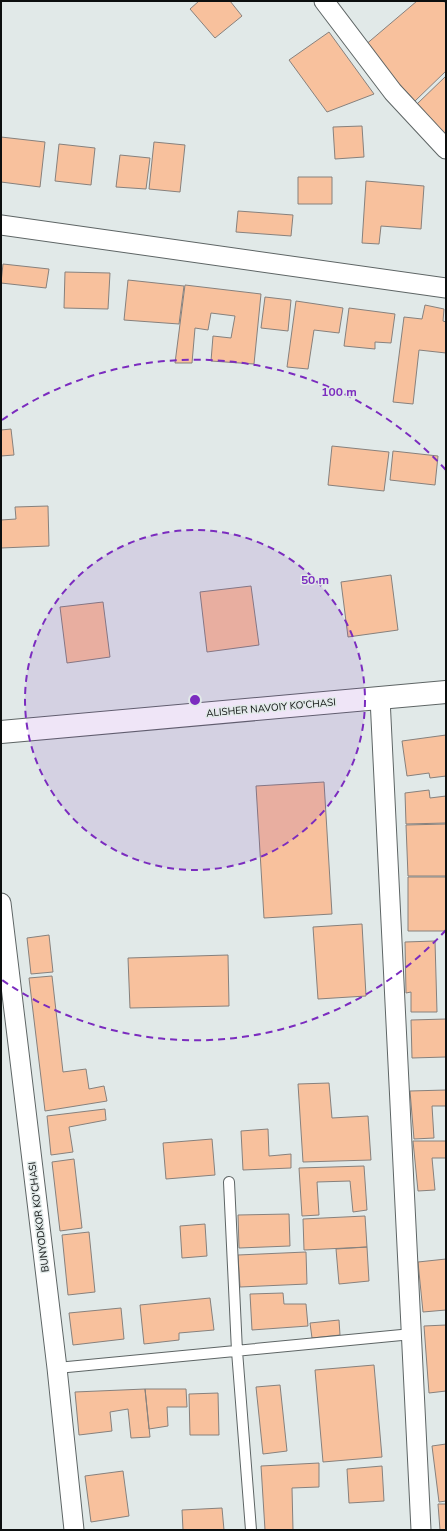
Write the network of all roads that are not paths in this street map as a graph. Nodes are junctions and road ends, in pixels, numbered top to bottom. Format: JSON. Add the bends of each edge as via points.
{"nodes":[{"id":1,"x":324,"y":1,"type":"edge"},
{"id":2,"x":446,"y":149,"type":"edge"},
{"id":3,"x":1,"y":225,"type":"edge"},
{"id":4,"x":446,"y":288,"type":"edge"},
{"id":5,"x":446,"y":692,"type":"edge"},
{"id":6,"x":380,"y":698,"type":"junction"},
{"id":7,"x":1,"y":732,"type":"edge"},
{"id":8,"x":1,"y":904,"type":"edge"},
{"id":9,"x":229,"y":1182,"type":"dead end"},
{"id":10,"x":412,"y":1334,"type":"junction"},
{"id":11,"x":237,"y":1350,"type":"junction"},
{"id":12,"x":57,"y":1368,"type":"junction"},
{"id":13,"x":74,"y":1530,"type":"edge"},
{"id":14,"x":251,"y":1530,"type":"edge"},
{"id":15,"x":422,"y":1530,"type":"edge"}],
"edges":[{"from":1,"to":2,"type":"street","via":[[393,92]]},
{"from":3,"to":4,"type":"street"},
{"from":5,"to":6,"type":"street","name":"ALISHER NAVOIY KO'CHASI"},
{"from":6,"to":7,"type":"street","name":"ALISHER NAVOIY KO'CHASI"},
{"from":6,"to":10,"type":"street"},
{"from":8,"to":12,"type":"street","name":"BUNYODKOR KO'CHASI"},
{"from":9,"to":11,"type":"lane"},
{"from":10,"to":11,"type":"lane"},
{"from":10,"to":15,"type":"street"},
{"from":11,"to":12,"type":"lane"},
{"from":11,"to":14,"type":"lane"},
{"from":12,"to":13,"type":"street","name":"BUNYODKOR KO'CHASI"}]}
